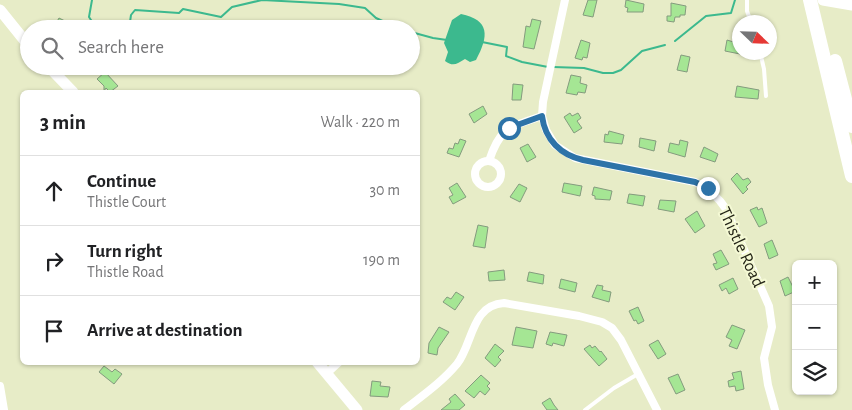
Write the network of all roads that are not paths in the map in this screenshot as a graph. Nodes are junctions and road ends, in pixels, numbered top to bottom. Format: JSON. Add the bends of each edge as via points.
{"nodes":[{"id":1,"x":565,"y":0,"type":"edge"},
{"id":2,"x":748,"y":0,"type":"edge"},
{"id":3,"x":848,"y":3,"type":"edge"},
{"id":4,"x":817,"y":4,"type":"edge"},
{"id":5,"x":748,"y":15,"type":"edge"},
{"id":6,"x":2,"y":18,"type":"edge"},
{"id":7,"x":20,"y":37,"type":"edge"},
{"id":8,"x":762,"y":60,"type":"edge"},
{"id":9,"x":57,"y":75,"type":"edge"},
{"id":10,"x":72,"y":90,"type":"edge"},
{"id":11,"x":766,"y":96,"type":"dead end"},
{"id":12,"x":542,"y":116,"type":"junction"},
{"id":13,"x":852,"y":126,"type":"edge"},
{"id":14,"x":489,"y":161,"type":"dead end"},
{"id":15,"x":852,"y":176,"type":"edge"},
{"id":16,"x":319,"y":365,"type":"edge"},
{"id":17,"x":336,"y":365,"type":"edge"},
{"id":18,"x":326,"y":374,"type":"junction"},
{"id":19,"x":638,"y":374,"type":"junction"},
{"id":20,"x":0,"y":386,"type":"edge"},
{"id":21,"x":4,"y":410,"type":"edge"},
{"id":22,"x":357,"y":410,"type":"edge"},
{"id":23,"x":404,"y":410,"type":"edge"},
{"id":24,"x":585,"y":410,"type":"edge"},
{"id":25,"x":657,"y":410,"type":"edge"},
{"id":26,"x":775,"y":410,"type":"edge"}],
"edges":[{"from":1,"to":12,"type":"street","name":"Thistle Road"},
{"from":2,"to":5,"type":"lane"},
{"from":3,"to":4,"type":"street"},
{"from":4,"to":13,"type":"highway"},
{"from":4,"to":15,"type":"highway"},
{"from":6,"to":7,"type":"street"},
{"from":8,"to":11,"type":"lane"},
{"from":9,"to":10,"type":"street"},
{"from":12,"to":14,"type":"street","via":[[509,128],[496,140]]},
{"from":12,"to":26,"type":"street","name":"Thistle Road","via":[[551,141],[569,156],[695,182],[708,188],[720,201],[731,218],[769,306],[772,327],[764,358]]},
{"from":16,"to":18,"type":"street"},
{"from":17,"to":18,"type":"street"},
{"from":18,"to":22,"type":"street"},
{"from":19,"to":23,"type":"street","via":[[616,332],[606,324],[532,307],[498,304],[488,307],[477,320],[457,364]]},
{"from":19,"to":24,"type":"lane"},
{"from":19,"to":25,"type":"street"},
{"from":20,"to":21,"type":"street"}]}
